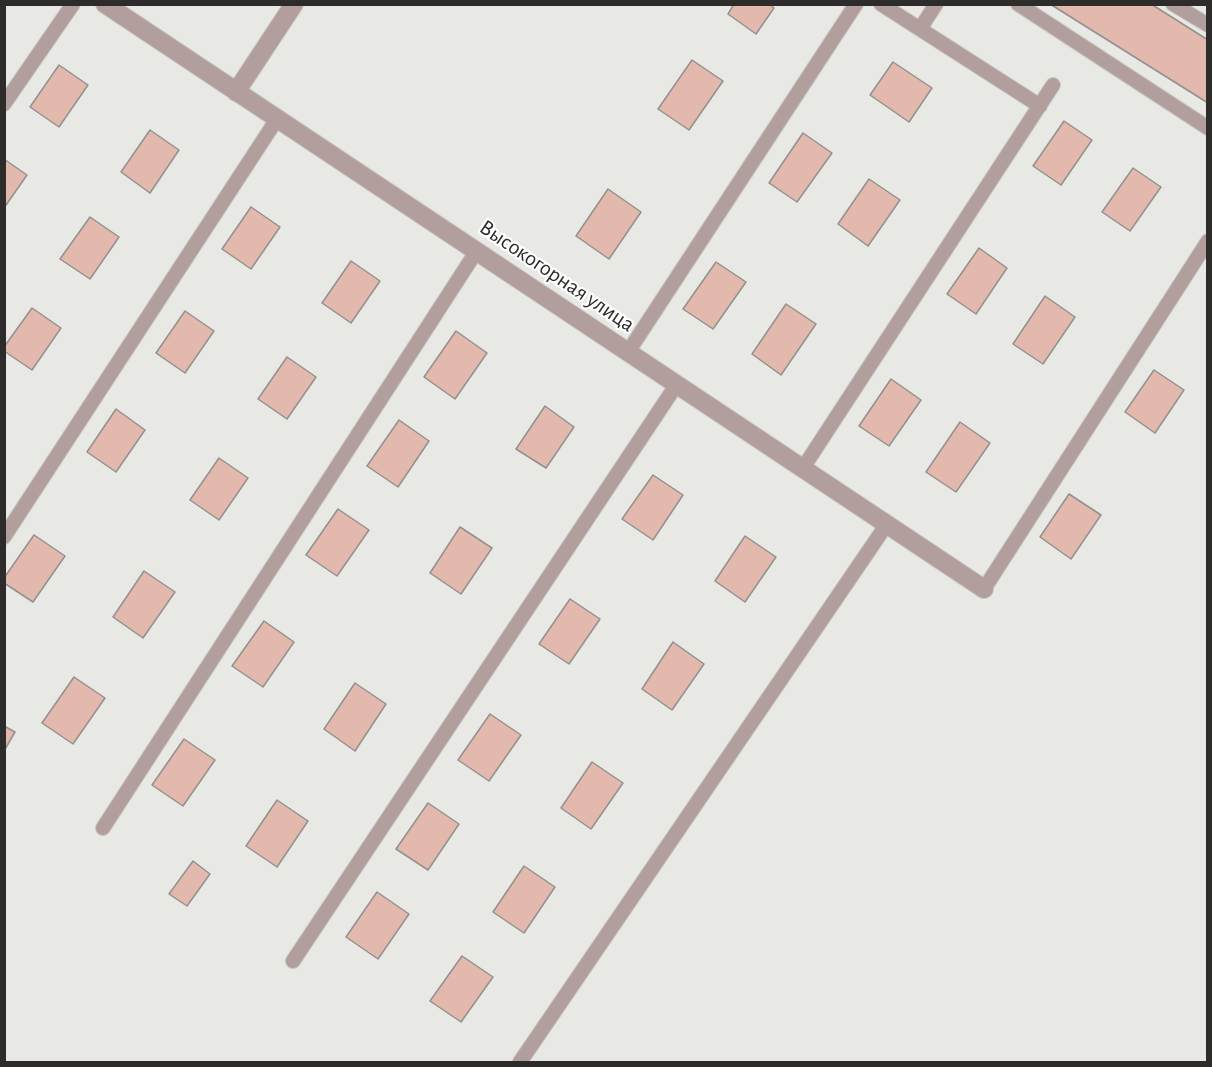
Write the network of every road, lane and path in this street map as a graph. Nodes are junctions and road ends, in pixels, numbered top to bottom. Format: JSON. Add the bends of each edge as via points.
{"nodes":[{"id":1,"x":73,"y":4,"type":"edge"},
{"id":2,"x":105,"y":4,"type":"edge"},
{"id":3,"x":294,"y":4,"type":"edge"},
{"id":4,"x":856,"y":4,"type":"edge"},
{"id":5,"x":881,"y":4,"type":"edge"},
{"id":6,"x":936,"y":4,"type":"edge"},
{"id":7,"x":1018,"y":4,"type":"edge"},
{"id":8,"x":1173,"y":4,"type":"edge"},
{"id":9,"x":1208,"y":25,"type":"edge"},
{"id":10,"x":920,"y":29,"type":"junction"},
{"id":11,"x":1053,"y":85,"type":"dead end"},
{"id":12,"x":236,"y":92,"type":"junction"},
{"id":13,"x":4,"y":104,"type":"edge"},
{"id":14,"x":1040,"y":106,"type":"junction"},
{"id":15,"x":277,"y":119,"type":"junction"},
{"id":16,"x":1208,"y":128,"type":"edge"},
{"id":17,"x":1208,"y":241,"type":"edge"},
{"id":18,"x":476,"y":252,"type":"junction"},
{"id":19,"x":628,"y":352,"type":"junction"},
{"id":20,"x":676,"y":384,"type":"junction"},
{"id":21,"x":803,"y":468,"type":"junction"},
{"id":22,"x":887,"y":524,"type":"junction"},
{"id":23,"x":4,"y":537,"type":"edge"},
{"id":24,"x":984,"y":589,"type":"joint"},
{"id":25,"x":103,"y":828,"type":"dead end"},
{"id":26,"x":293,"y":962,"type":"dead end"},
{"id":27,"x":520,"y":1062,"type":"edge"}],
"edges":[{"from":1,"to":13,"type":"lane"},
{"from":2,"to":12,"type":"street","name":"Высокогорная улица"},
{"from":3,"to":12,"type":"street"},
{"from":4,"to":19,"type":"lane"},
{"from":5,"to":10,"type":"lane"},
{"from":6,"to":10,"type":"lane"},
{"from":7,"to":16,"type":"lane"},
{"from":8,"to":9,"type":"lane"},
{"from":10,"to":14,"type":"lane"},
{"from":11,"to":14,"type":"lane"},
{"from":12,"to":15,"type":"street","name":"Высокогорная улица"},
{"from":14,"to":21,"type":"lane"},
{"from":15,"to":18,"type":"street","name":"Высокогорная улица"},
{"from":15,"to":23,"type":"lane"},
{"from":17,"to":24,"type":"lane"},
{"from":18,"to":19,"type":"street","name":"Высокогорная улица"},
{"from":18,"to":25,"type":"lane"},
{"from":19,"to":20,"type":"street","name":"Высокогорная улица"},
{"from":20,"to":21,"type":"street","name":"Высокогорная улица"},
{"from":20,"to":26,"type":"lane"},
{"from":21,"to":22,"type":"street","name":"Высокогорная улица"},
{"from":22,"to":24,"type":"street","name":"Высокогорная улица"},
{"from":22,"to":27,"type":"lane"}]}
